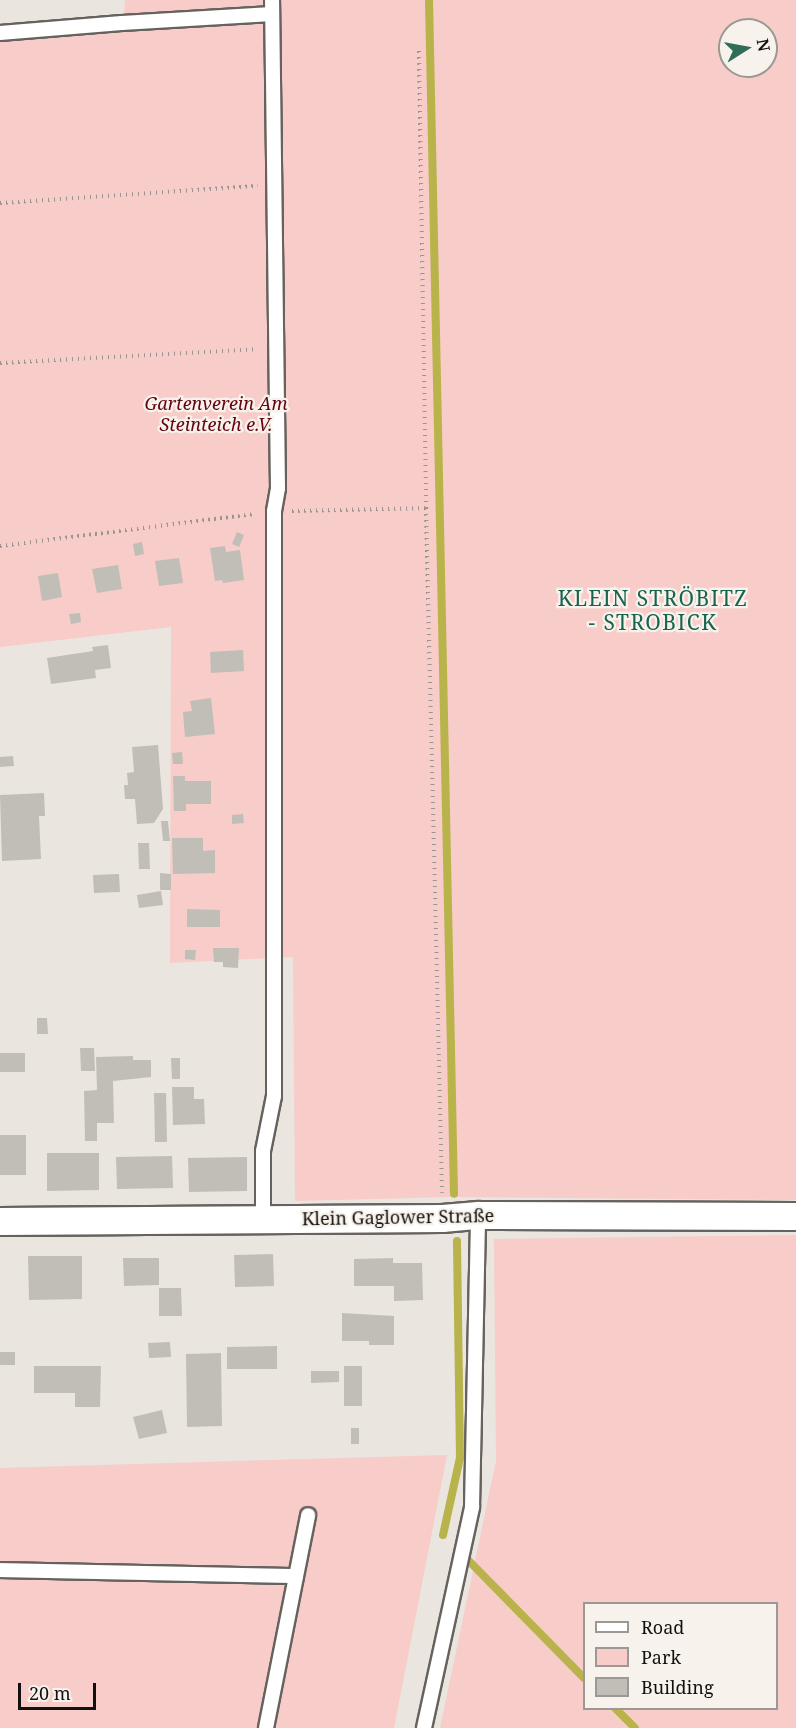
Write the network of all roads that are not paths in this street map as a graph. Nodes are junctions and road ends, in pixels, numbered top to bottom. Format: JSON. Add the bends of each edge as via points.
{"nodes":[{"id":1,"x":272,"y":0,"type":"edge"},
{"id":2,"x":272,"y":14,"type":"junction"},
{"id":3,"x":0,"y":33,"type":"edge"},
{"id":4,"x":478,"y":1215,"type":"junction"},
{"id":5,"x":796,"y":1216,"type":"edge"},
{"id":6,"x":263,"y":1219,"type":"junction"},
{"id":7,"x":0,"y":1221,"type":"edge"},
{"id":8,"x":308,"y":1515,"type":"dead end"},
{"id":9,"x":0,"y":1570,"type":"edge"},
{"id":10,"x":296,"y":1576,"type":"junction"},
{"id":11,"x":266,"y":1728,"type":"edge"},
{"id":12,"x":424,"y":1728,"type":"edge"}],
"edges":[{"from":1,"to":2,"type":"lane"},
{"from":2,"to":3,"type":"lane"},
{"from":2,"to":6,"type":"lane","via":[[278,488],[274,511],[274,1096],[262,1151]]},
{"from":4,"to":5,"type":"street","name":"Klein Gaglower Straße"},
{"from":4,"to":6,"type":"street","name":"Klein Gaglower Straße"},
{"from":4,"to":12,"type":"lane","via":[[472,1507]]},
{"from":6,"to":7,"type":"street","name":"Klein Gaglower Straße"},
{"from":8,"to":10,"type":"lane"},
{"from":9,"to":10,"type":"lane"},
{"from":10,"to":11,"type":"lane"}]}
